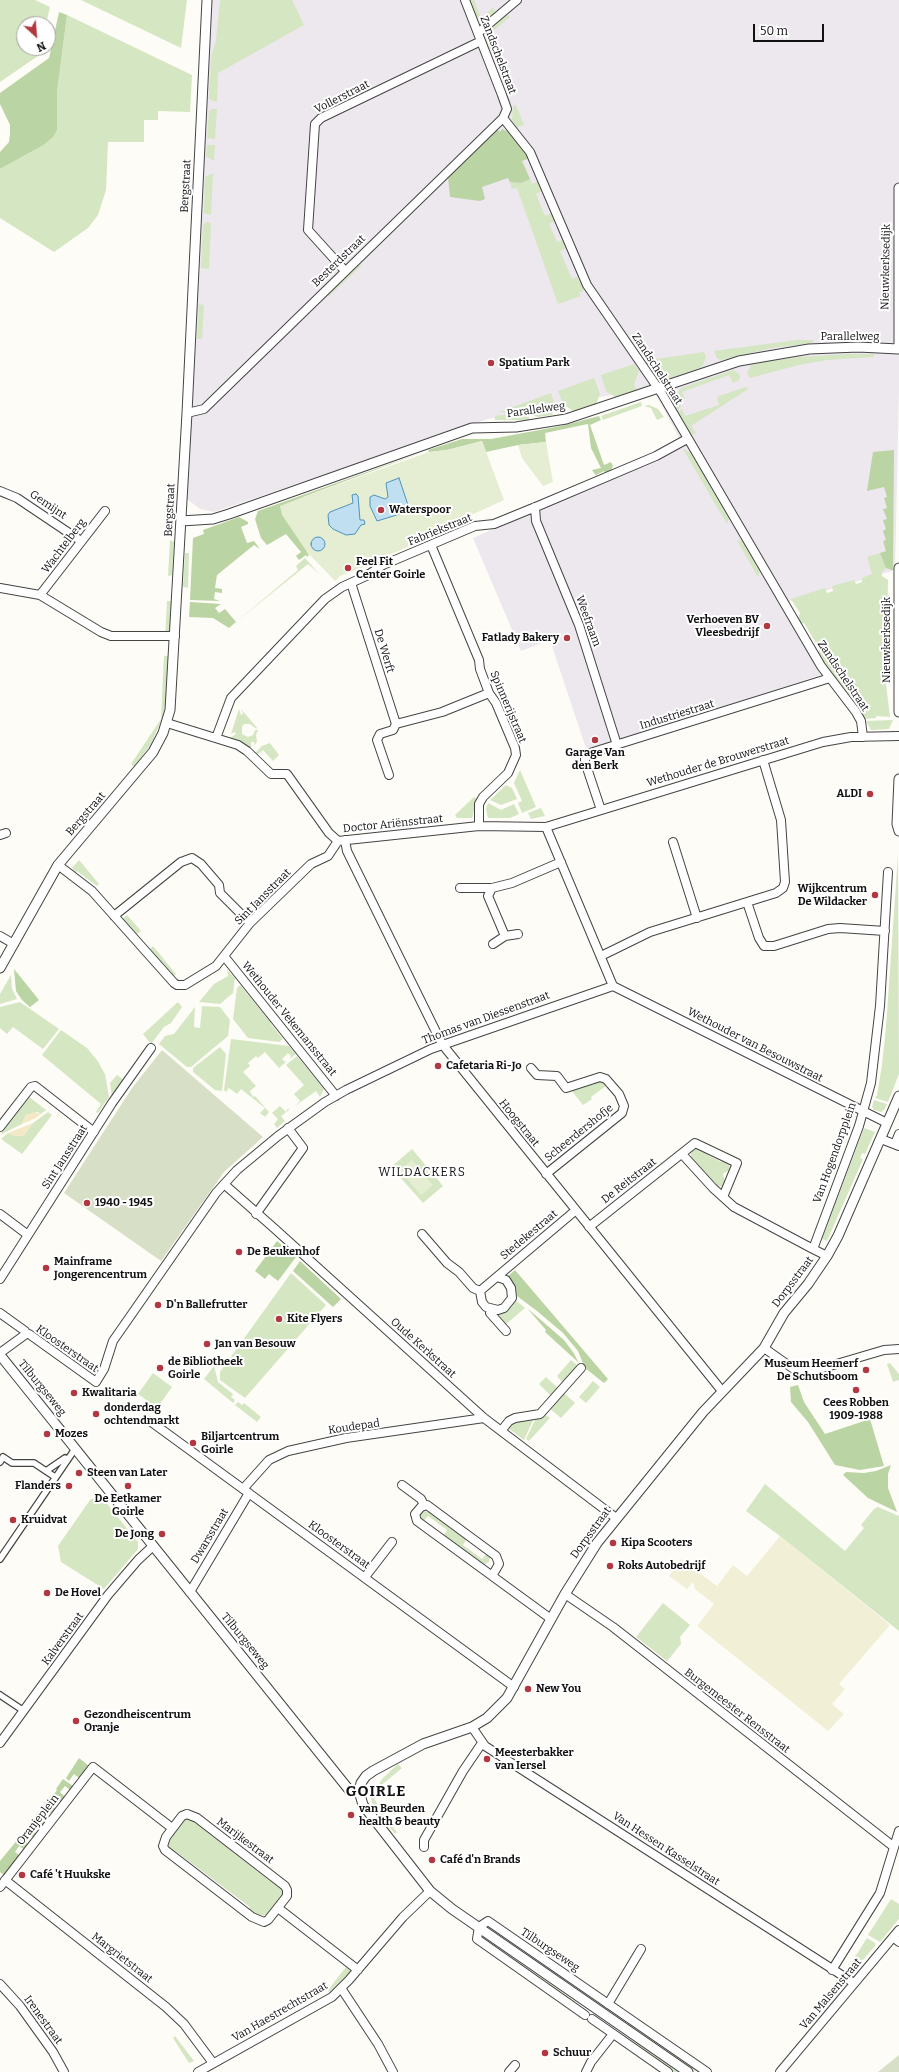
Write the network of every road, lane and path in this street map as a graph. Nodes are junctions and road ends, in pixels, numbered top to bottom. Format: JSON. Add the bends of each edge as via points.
{"nodes":[{"id":1,"x":207,"y":0,"type":"edge"},
{"id":2,"x":465,"y":0,"type":"edge"},
{"id":3,"x":516,"y":0,"type":"edge"},
{"id":4,"x":480,"y":37,"type":"junction"},
{"id":5,"x":503,"y":118,"type":"junction"},
{"id":6,"x":899,"y":188,"type":"edge"},
{"id":7,"x":344,"y":271,"type":"junction"},
{"id":8,"x":899,"y":348,"type":"edge"},
{"id":9,"x":657,"y":389,"type":"junction"},
{"id":10,"x":187,"y":414,"type":"junction"},
{"id":11,"x":687,"y":439,"type":"junction"},
{"id":12,"x":0,"y":491,"type":"edge"},
{"id":13,"x":535,"y":507,"type":"junction"},
{"id":14,"x":105,"y":511,"type":"dead end"},
{"id":15,"x":181,"y":521,"type":"junction"},
{"id":16,"x":81,"y":541,"type":"junction"},
{"id":17,"x":431,"y":545,"type":"junction"},
{"id":18,"x":899,"y":568,"type":"edge"},
{"id":19,"x":351,"y":583,"type":"junction"},
{"id":20,"x":0,"y":588,"type":"edge"},
{"id":21,"x":40,"y":595,"type":"junction"},
{"id":22,"x":175,"y":636,"type":"junction"},
{"id":23,"x":899,"y":647,"type":"edge"},
{"id":24,"x":830,"y":678,"type":"junction"},
{"id":25,"x":489,"y":693,"type":"junction"},
{"id":26,"x":899,"y":712,"type":"edge"},
{"id":27,"x":167,"y":723,"type":"junction"},
{"id":28,"x":396,"y":724,"type":"junction"},
{"id":29,"x":899,"y":736,"type":"edge"},
{"id":30,"x":863,"y":737,"type":"junction"},
{"id":31,"x":216,"y":738,"type":"junction"},
{"id":32,"x":617,"y":745,"type":"junction"},
{"id":33,"x":763,"y":760,"type":"junction"},
{"id":34,"x":389,"y":775,"type":"dead end"},
{"id":35,"x":899,"y":779,"type":"edge"},
{"id":36,"x":601,"y":810,"type":"junction"},
{"id":37,"x":479,"y":826,"type":"junction"},
{"id":38,"x":546,"y":827,"type":"junction"},
{"id":39,"x":899,"y":831,"type":"edge"},
{"id":40,"x":341,"y":840,"type":"junction"},
{"id":41,"x":673,"y":842,"type":"dead end"},
{"id":42,"x":561,"y":862,"type":"junction"},
{"id":43,"x":58,"y":865,"type":"junction"},
{"id":44,"x":888,"y":872,"type":"dead end"},
{"id":45,"x":460,"y":888,"type":"dead end"},
{"id":46,"x":492,"y":888,"type":"junction"},
{"id":47,"x":748,"y":902,"type":"junction"},
{"id":48,"x":115,"y":918,"type":"junction"},
{"id":49,"x":697,"y":918,"type":"junction"},
{"id":50,"x":250,"y":923,"type":"junction"},
{"id":51,"x":885,"y":931,"type":"junction"},
{"id":52,"x":518,"y":934,"type":"dead end"},
{"id":53,"x":0,"y":936,"type":"edge"},
{"id":54,"x":505,"y":936,"type":"junction"},
{"id":55,"x":14,"y":944,"type":"junction"},
{"id":56,"x":493,"y":944,"type":"dead end"},
{"id":57,"x":224,"y":956,"type":"junction"},
{"id":58,"x":601,"y":956,"type":"junction"},
{"id":59,"x":0,"y":968,"type":"edge"},
{"id":60,"x":613,"y":986,"type":"junction"},
{"id":61,"x":442,"y":1044,"type":"junction"},
{"id":62,"x":151,"y":1048,"type":"dead end"},
{"id":63,"x":531,"y":1068,"type":"dead end"},
{"id":64,"x":336,"y":1096,"type":"junction"},
{"id":65,"x":899,"y":1096,"type":"edge"},
{"id":66,"x":863,"y":1111,"type":"junction"},
{"id":67,"x":887,"y":1123,"type":"junction"},
{"id":68,"x":0,"y":1127,"type":"edge"},
{"id":69,"x":288,"y":1128,"type":"junction"},
{"id":70,"x":94,"y":1132,"type":"junction"},
{"id":71,"x":899,"y":1134,"type":"edge"},
{"id":72,"x":880,"y":1139,"type":"junction"},
{"id":73,"x":897,"y":1145,"type":"edge"},
{"id":74,"x":682,"y":1154,"type":"junction"},
{"id":75,"x":546,"y":1174,"type":"junction"},
{"id":76,"x":224,"y":1184,"type":"junction"},
{"id":77,"x":723,"y":1197,"type":"junction"},
{"id":78,"x":576,"y":1210,"type":"junction"},
{"id":79,"x":0,"y":1214,"type":"edge"},
{"id":80,"x":256,"y":1214,"type":"junction"},
{"id":81,"x":589,"y":1227,"type":"junction"},
{"id":82,"x":422,"y":1234,"type":"dead end"},
{"id":83,"x":28,"y":1235,"type":"junction"},
{"id":84,"x":813,"y":1249,"type":"junction"},
{"id":85,"x":827,"y":1256,"type":"junction"},
{"id":86,"x":498,"y":1277,"type":"junction"},
{"id":87,"x":0,"y":1279,"type":"edge"},
{"id":88,"x":480,"y":1291,"type":"junction"},
{"id":89,"x":492,"y":1309,"type":"junction"},
{"id":90,"x":0,"y":1313,"type":"edge"},
{"id":91,"x":506,"y":1331,"type":"dead end"},
{"id":92,"x":26,"y":1334,"type":"junction"},
{"id":93,"x":764,"y":1348,"type":"junction"},
{"id":94,"x":899,"y":1349,"type":"edge"},
{"id":95,"x":0,"y":1354,"type":"edge"},
{"id":96,"x":581,"y":1368,"type":"dead end"},
{"id":97,"x":96,"y":1382,"type":"joint"},
{"id":98,"x":722,"y":1391,"type":"junction"},
{"id":99,"x":484,"y":1418,"type":"junction"},
{"id":100,"x":150,"y":1421,"type":"dead end"},
{"id":101,"x":501,"y":1431,"type":"junction"},
{"id":102,"x":75,"y":1449,"type":"junction"},
{"id":103,"x":1,"y":1458,"type":"edge"},
{"id":104,"x":67,"y":1460,"type":"junction"},
{"id":105,"x":46,"y":1471,"type":"junction"},
{"id":106,"x":55,"y":1477,"type":"junction"},
{"id":107,"x":402,"y":1485,"type":"dead end"},
{"id":108,"x":246,"y":1491,"type":"junction"},
{"id":109,"x":424,"y":1506,"type":"junction"},
{"id":110,"x":616,"y":1518,"type":"junction"},
{"id":111,"x":392,"y":1542,"type":"dead end"},
{"id":112,"x":153,"y":1546,"type":"junction"},
{"id":113,"x":0,"y":1559,"type":"edge"},
{"id":114,"x":492,"y":1576,"type":"junction"},
{"id":115,"x":365,"y":1578,"type":"junction"},
{"id":116,"x":190,"y":1592,"type":"junction"},
{"id":117,"x":565,"y":1594,"type":"junction"},
{"id":118,"x":551,"y":1619,"type":"junction"},
{"id":119,"x":514,"y":1687,"type":"junction"},
{"id":120,"x":0,"y":1694,"type":"edge"},
{"id":121,"x":24,"y":1711,"type":"junction"},
{"id":122,"x":472,"y":1727,"type":"junction"},
{"id":123,"x":0,"y":1743,"type":"edge"},
{"id":124,"x":482,"y":1743,"type":"junction"},
{"id":125,"x":359,"y":1791,"type":"junction"},
{"id":126,"x":172,"y":1828,"type":"junction"},
{"id":127,"x":899,"y":1831,"type":"edge"},
{"id":128,"x":424,"y":1847,"type":"dead end"},
{"id":129,"x":894,"y":1847,"type":"junction"},
{"id":130,"x":5,"y":1880,"type":"junction"},
{"id":131,"x":0,"y":1887,"type":"edge"},
{"id":132,"x":430,"y":1891,"type":"junction"},
{"id":133,"x":278,"y":1908,"type":"junction"},
{"id":134,"x":479,"y":1927,"type":"junction"},
{"id":135,"x":899,"y":1930,"type":"edge"},
{"id":136,"x":896,"y":1940,"type":"edge"},
{"id":137,"x":641,"y":1949,"type":"dead end"},
{"id":138,"x":358,"y":1970,"type":"junction"},
{"id":139,"x":832,"y":1970,"type":"junction"},
{"id":140,"x":0,"y":1984,"type":"edge"},
{"id":141,"x":854,"y":1984,"type":"junction"},
{"id":142,"x":342,"y":1988,"type":"junction"},
{"id":143,"x":584,"y":2001,"type":"junction"},
{"id":144,"x":608,"y":2004,"type":"junction"},
{"id":145,"x":577,"y":2009,"type":"junction"},
{"id":146,"x":614,"y":2034,"type":"junction"},
{"id":147,"x":213,"y":2063,"type":"junction"},
{"id":148,"x":515,"y":2065,"type":"dead end"},
{"id":149,"x":64,"y":2072,"type":"edge"},
{"id":150,"x":198,"y":2072,"type":"edge"},
{"id":151,"x":393,"y":2072,"type":"edge"},
{"id":152,"x":509,"y":2072,"type":"edge"},
{"id":153,"x":586,"y":2072,"type":"edge"},
{"id":154,"x":668,"y":2072,"type":"edge"},
{"id":155,"x":688,"y":2072,"type":"edge"},
{"id":156,"x":707,"y":2072,"type":"edge"},
{"id":157,"x":780,"y":2072,"type":"edge"}],
"edges":[{"from":1,"to":10,"type":"street","name":"Bergstraat"},
{"from":2,"to":4,"type":"street","name":"Zandschelstraat"},
{"from":3,"to":4,"type":"street"},
{"from":4,"to":5,"type":"street","name":"Zandschelstraat","via":[[507,109]]},
{"from":4,"to":7,"type":"street","name":"Vollerstraat","via":[[321,118],[315,124],[308,230]]},
{"from":5,"to":7,"type":"street","name":"Besterdstraat"},
{"from":5,"to":9,"type":"street","name":"Zandschelstraat","via":[[530,152],[587,285]]},
{"from":6,"to":8,"type":"street","name":"Nieuwkerksedijk"},
{"from":7,"to":10,"type":"street","name":"Besterdstraat","via":[[204,409]]},
{"from":8,"to":9,"type":"street","name":"Parallelweg","via":[[832,348],[784,352],[739,361]]},
{"from":9,"to":11,"type":"street","name":"Zandschelstraat"},
{"from":9,"to":15,"type":"street","name":"Parallelweg","via":[[566,419],[516,427],[472,428],[229,514],[213,519]]},
{"from":10,"to":15,"type":"street","name":"Bergstraat"},
{"from":11,"to":13,"type":"street","name":"Fabriekstraat","via":[[656,456]]},
{"from":11,"to":24,"type":"street","name":"Zandschelstraat"},
{"from":12,"to":16,"type":"street","name":"Gemijnt","via":[[17,498]]},
{"from":13,"to":17,"type":"street","name":"Fabriekstraat","via":[[494,524],[475,526]]},
{"from":13,"to":32,"type":"street","name":"Weefraam","via":[[536,521],[579,625]]},
{"from":14,"to":16,"type":"street","name":"Wachtelberg"},
{"from":15,"to":22,"type":"street","name":"Bergstraat"},
{"from":16,"to":21,"type":"street","name":"Wachtelberg"},
{"from":17,"to":19,"type":"street","name":"Fabriekstraat","via":[[383,565]]},
{"from":17,"to":25,"type":"street","name":"Spinnerijstraat","via":[[480,660],[480,669]]},
{"from":18,"to":23,"type":"street","name":"Nieuwkerksedijk"},
{"from":19,"to":28,"type":"street","name":"De Werft"},
{"from":19,"to":31,"type":"street","name":"Fabriekstraat","via":[[320,603],[231,698]]},
{"from":20,"to":21,"type":"street"},
{"from":21,"to":22,"type":"street","via":[[111,636]]},
{"from":22,"to":27,"type":"street","name":"Bergstraat","via":[[171,704]]},
{"from":23,"to":26,"type":"street","name":"Nieuwkerksedijk"},
{"from":24,"to":30,"type":"street","name":"Zandschelstraat","via":[[856,712],[861,722]]},
{"from":24,"to":32,"type":"street","name":"Industriestraat"},
{"from":25,"to":28,"type":"street","via":[[442,712]]},
{"from":25,"to":37,"type":"street","name":"Spinnerijstraat","via":[[496,703],[516,756],[508,773],[479,804]]},
{"from":27,"to":31,"type":"street","name":"Doctor Ariënsstraat"},
{"from":27,"to":43,"type":"street","name":"Bergstraat","via":[[146,762]]},
{"from":28,"to":34,"type":"street","via":[[393,730],[380,734],[377,740]]},
{"from":29,"to":30,"type":"street","name":"Wethouder de Brouwerstraat"},
{"from":30,"to":33,"type":"street","name":"Wethouder de Brouwerstraat","via":[[829,741]]},
{"from":31,"to":40,"type":"street","name":"Doctor Ariënsstraat","via":[[247,751],[271,774],[287,774],[333,838]]},
{"from":32,"to":36,"type":"street","name":"Industriestraat","via":[[590,753],[585,758]]},
{"from":33,"to":36,"type":"street","name":"Wethouder de Brouwerstraat"},
{"from":33,"to":47,"type":"street","via":[[781,820],[785,882],[783,888],[776,893]]},
{"from":35,"to":39,"type":"street"},
{"from":36,"to":38,"type":"street","name":"Wethouder de Brouwerstraat"},
{"from":37,"to":38,"type":"street","name":"Doctor Ariënsstraat"},
{"from":37,"to":40,"type":"street","name":"Doctor Ariënsstraat"},
{"from":38,"to":42,"type":"street"},
{"from":40,"to":50,"type":"street","name":"Sint Jansstraat","via":[[328,856],[311,864]]},
{"from":40,"to":61,"type":"street","name":"Hoogstraat"},
{"from":41,"to":49,"type":"street"},
{"from":42,"to":46,"type":"street","via":[[512,883]]},
{"from":42,"to":58,"type":"street"},
{"from":43,"to":48,"type":"street","via":[[92,891]]},
{"from":43,"to":55,"type":"street","name":"Bergstraat"},
{"from":44,"to":51,"type":"street","name":"Van Hogendorpplein"},
{"from":45,"to":46,"type":"street"},
{"from":46,"to":54,"type":"street","via":[[488,896]]},
{"from":47,"to":49,"type":"street"},
{"from":47,"to":51,"type":"street","via":[[764,946],[774,946],[828,929]]},
{"from":48,"to":50,"type":"street","via":[[181,862],[192,858],[201,864],[219,885],[220,893]]},
{"from":48,"to":57,"type":"street","name":"Sint Jansstraat","via":[[178,985],[185,985],[216,966]]},
{"from":49,"to":58,"type":"street","via":[[650,932]]},
{"from":50,"to":57,"type":"street","name":"Sint Jansstraat"},
{"from":51,"to":66,"type":"street","name":"Van Hogendorpplein","via":[[876,1045],[871,1083]]},
{"from":52,"to":54,"type":"street"},
{"from":53,"to":55,"type":"street"},
{"from":54,"to":56,"type":"street"},
{"from":55,"to":59,"type":"street","name":"Bergstraat"},
{"from":57,"to":64,"type":"street","name":"Wethouder Vekemansstraat"},
{"from":58,"to":60,"type":"street"},
{"from":60,"to":61,"type":"street","name":"Thomas van Diessenstraat"},
{"from":60,"to":66,"type":"street","name":"Wethouder van Besouwstraat"},
{"from":61,"to":64,"type":"street","name":"Thomas van Diessenstraat"},
{"from":61,"to":75,"type":"street","name":"Hoogstraat"},
{"from":62,"to":70,"type":"street","name":"Sint Jansstraat"},
{"from":63,"to":75,"type":"street","name":"Scheerdershofje","via":[[537,1075],[557,1076],[566,1088],[600,1077],[606,1079],[619,1094],[624,1106],[622,1113]]},
{"from":64,"to":69,"type":"street","name":"Thomas van Diessenstraat"},
{"from":65,"to":67,"type":"street"},
{"from":66,"to":67,"type":"street","name":"Wethouder van Besouwstraat"},
{"from":66,"to":84,"type":"street","name":"Van Hogendorpplein"},
{"from":67,"to":72,"type":"street"},
{"from":68,"to":70,"type":"street","via":[[31,1087],[35,1086]]},
{"from":69,"to":76,"type":"street","name":"Thomas van Diessenstraat"},
{"from":69,"to":80,"type":"street","via":[[303,1148]]},
{"from":70,"to":83,"type":"street","name":"Sint Jansstraat"},
{"from":71,"to":73,"type":"street"},
{"from":72,"to":73,"type":"street"},
{"from":72,"to":85,"type":"street"},
{"from":74,"to":77,"type":"street"},
{"from":74,"to":77,"type":"street","name":"De Reitstraat","via":[[696,1143],[737,1163]]},
{"from":74,"to":81,"type":"street","name":"De Reitstraat"},
{"from":75,"to":78,"type":"street","name":"Hoogstraat"},
{"from":76,"to":80,"type":"street","name":"Oude Kerkstraat"},
{"from":76,"to":97,"type":"street","name":"Thomas van Diessenstraat","via":[[113,1341],[104,1369]]},
{"from":77,"to":84,"type":"street","via":[[734,1206]]},
{"from":78,"to":81,"type":"street","name":"Hoogstraat"},
{"from":78,"to":86,"type":"street","name":"Stedekestraat"},
{"from":79,"to":83,"type":"street"},
{"from":80,"to":99,"type":"street","name":"Oude Kerkstraat"},
{"from":81,"to":98,"type":"street","name":"Hoogstraat"},
{"from":82,"to":88,"type":"street","via":[[449,1265],[473,1288]]},
{"from":83,"to":87,"type":"street","name":"Sint Jansstraat"},
{"from":84,"to":85,"type":"street"},
{"from":85,"to":93,"type":"street","name":"Dorpsstraat","via":[[784,1313]]},
{"from":86,"to":88,"type":"street","name":"Stedekestraat"},
{"from":86,"to":89,"type":"street","name":"Stedekestraat","via":[[509,1284],[512,1298],[504,1308]]},
{"from":88,"to":89,"type":"street","via":[[482,1302]]},
{"from":89,"to":91,"type":"street","via":[[490,1313]]},
{"from":90,"to":92,"type":"street","name":"Kloosterstraat"},
{"from":92,"to":95,"type":"street","name":"Kloosterstraat"},
{"from":92,"to":97,"type":"street","name":"Kloosterstraat"},
{"from":93,"to":94,"type":"street","via":[[798,1372],[806,1373],[884,1350]]},
{"from":93,"to":98,"type":"street","name":"Dorpsstraat"},
{"from":95,"to":102,"type":"street","name":"Tilburgseweg"},
{"from":96,"to":101,"type":"street","via":[[540,1414],[515,1418]]},
{"from":98,"to":110,"type":"street","name":"Dorpsstraat"},
{"from":99,"to":101,"type":"street","name":"Oude Kerkstraat"},
{"from":99,"to":108,"type":"street","name":"Koudepad","via":[[346,1438],[288,1451],[269,1460]]},
{"from":100,"to":108,"type":"street","name":"Kloosterstraat"},
{"from":101,"to":110,"type":"street","name":"Oude Kerkstraat"},
{"from":102,"to":104,"type":"street"},
{"from":102,"to":112,"type":"street","name":"Tilburgseweg"},
{"from":103,"to":105,"type":"street","via":[[12,1463],[34,1464]]},
{"from":104,"to":105,"type":"street","via":[[65,1458]]},
{"from":104,"to":106,"type":"street"},
{"from":105,"to":106,"type":"street"},
{"from":106,"to":113,"type":"street"},
{"from":107,"to":109,"type":"street","via":[[421,1499]]},
{"from":108,"to":115,"type":"street","name":"Kloosterstraat"},
{"from":108,"to":116,"type":"street","name":"Dwarsstraat"},
{"from":109,"to":114,"type":"street","via":[[427,1505],[496,1556],[499,1564]]},
{"from":109,"to":114,"type":"street","via":[[415,1514],[416,1521]]},
{"from":110,"to":117,"type":"street","name":"Dorpsstraat","via":[[589,1554]]},
{"from":111,"to":115,"type":"street"},
{"from":112,"to":116,"type":"street","name":"Tilburgseweg"},
{"from":112,"to":121,"type":"street","name":"Kalverstraat","via":[[108,1595]]},
{"from":114,"to":118,"type":"street"},
{"from":115,"to":119,"type":"street","name":"Kloosterstraat"},
{"from":116,"to":125,"type":"street","name":"Tilburgseweg","via":[[350,1791]]},
{"from":117,"to":118,"type":"street","name":"Dorpsstraat"},
{"from":117,"to":129,"type":"street","name":"Burgemeester Rensstraat","via":[[613,1627]]},
{"from":118,"to":119,"type":"street","name":"Dorpsstraat"},
{"from":119,"to":122,"type":"street","name":"Dorpsstraat","via":[[498,1709]]},
{"from":120,"to":121,"type":"street"},
{"from":121,"to":123,"type":"street"},
{"from":122,"to":124,"type":"street","name":"Van Hessen Kasselstraat"},
{"from":122,"to":125,"type":"street","name":"Dorpsstraat","via":[[423,1744],[373,1771],[361,1783]]},
{"from":124,"to":128,"type":"street","via":[[424,1840]]},
{"from":124,"to":139,"type":"street","name":"Van Hessen Kasselstraat"},
{"from":125,"to":132,"type":"street","name":"Tilburgseweg","via":[[362,1805]]},
{"from":126,"to":130,"type":"street","name":"Oranjeplein","via":[[93,1767]]},
{"from":126,"to":133,"type":"street","name":"Marijkestraat","via":[[164,1841],[165,1850],[252,1917],[264,1922]]},
{"from":126,"to":133,"type":"street","name":"Marijkestraat","via":[[187,1814],[197,1818],[285,1886],[288,1890],[287,1896]]},
{"from":127,"to":129,"type":"street"},
{"from":129,"to":139,"type":"street","via":[[880,1893]]},
{"from":130,"to":131,"type":"street","name":"Oranjeplein"},
{"from":130,"to":147,"type":"street","name":"Margrietstraat","via":[[166,2007],[184,2024]]},
{"from":132,"to":134,"type":"street","name":"Tilburgseweg"},
{"from":132,"to":138,"type":"street","name":"Van Haestrechtstraat","via":[[403,1917]]},
{"from":133,"to":138,"type":"street"},
{"from":134,"to":143,"type":"street","name":"Tilburgseweg"},
{"from":134,"to":144,"type":"street","name":"Tilburgseweg","via":[[488,1922]]},
{"from":134,"to":145,"type":"street","via":[[477,1939]]},
{"from":135,"to":136,"type":"street","name":"Van Malsenstraat"},
{"from":136,"to":141,"type":"street","name":"Van Malsenstraat"},
{"from":137,"to":144,"type":"street"},
{"from":138,"to":142,"type":"street","name":"Van Haestrechtstraat"},
{"from":139,"to":141,"type":"street","name":"Van Hessen Kasselstraat"},
{"from":140,"to":149,"type":"street","name":"Irenestraat","via":[[20,2006]]},
{"from":141,"to":157,"type":"street","name":"Van Malsenstraat"},
{"from":142,"to":147,"type":"street","name":"Van Haestrechtstraat","via":[[319,2004]]},
{"from":142,"to":151,"type":"street"},
{"from":143,"to":145,"type":"street"},
{"from":143,"to":155,"type":"street","name":"Tilburgseweg"},
{"from":144,"to":156,"type":"street","name":"Tilburgseweg"},
{"from":145,"to":146,"type":"street"},
{"from":146,"to":153,"type":"street"},
{"from":146,"to":154,"type":"street"},
{"from":147,"to":150,"type":"street","name":"Van Haestrechtstraat"},
{"from":148,"to":152,"type":"street"}]}
